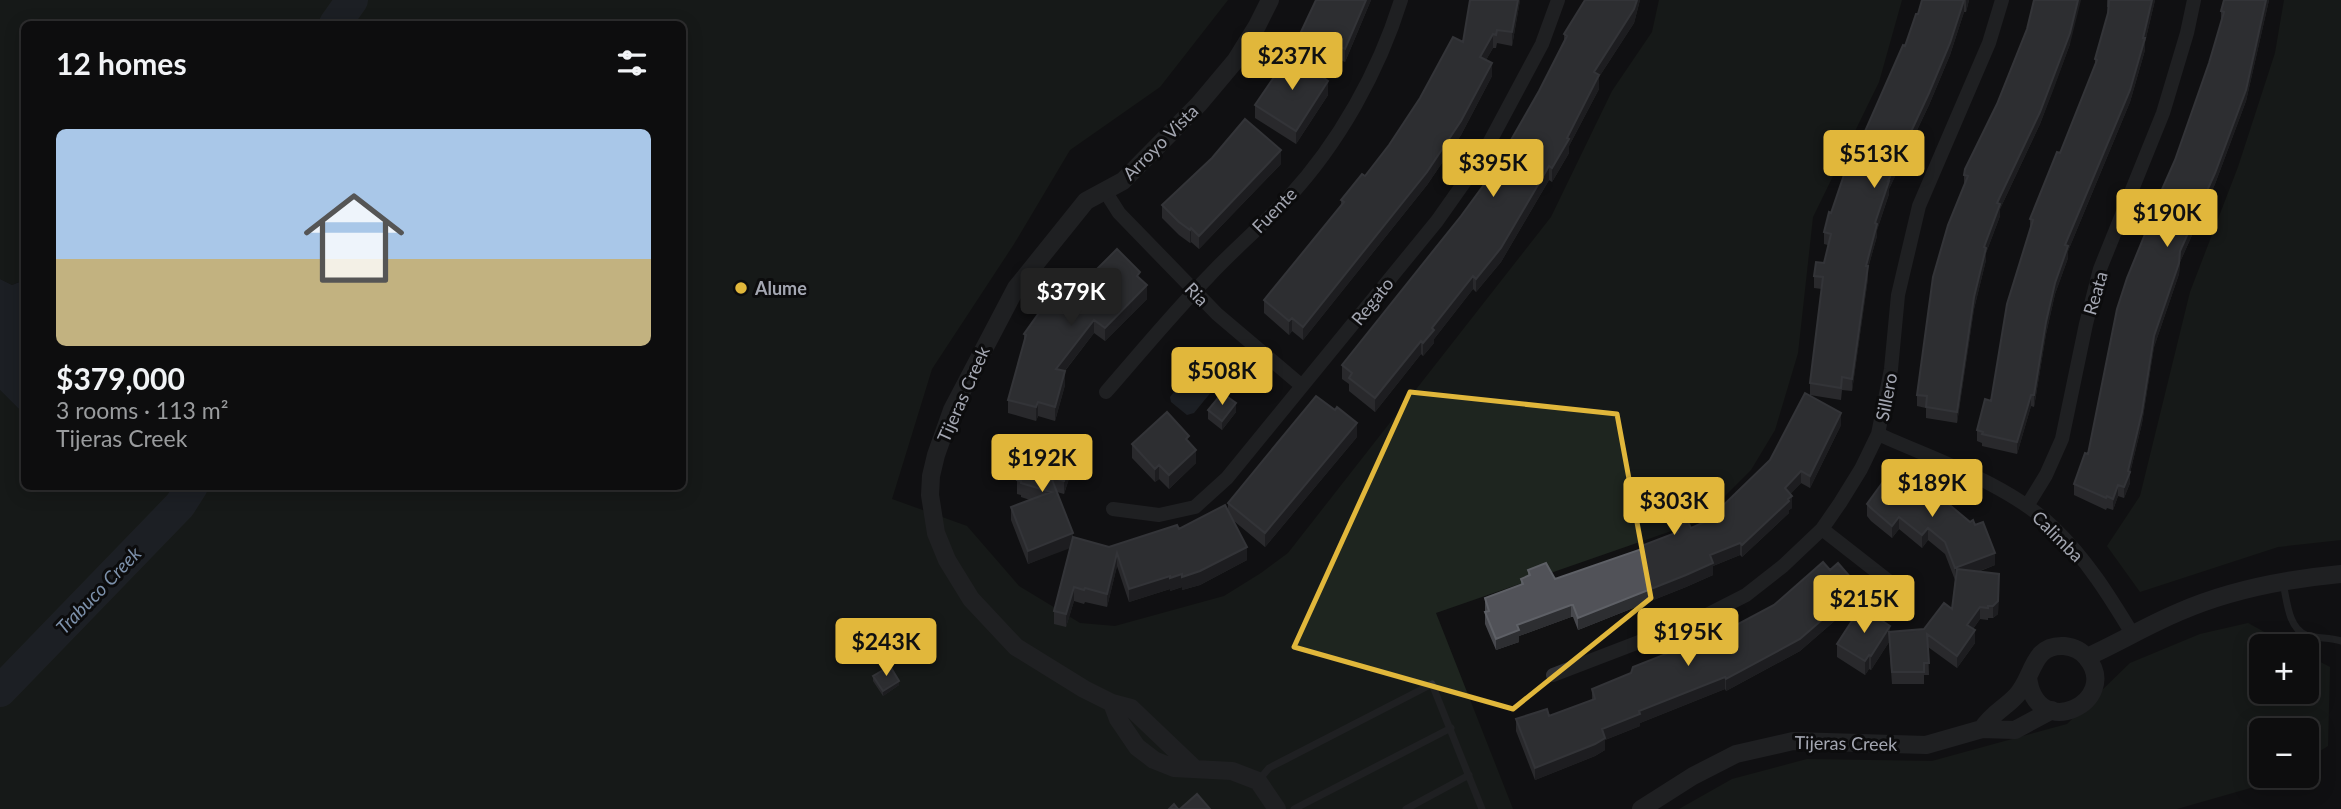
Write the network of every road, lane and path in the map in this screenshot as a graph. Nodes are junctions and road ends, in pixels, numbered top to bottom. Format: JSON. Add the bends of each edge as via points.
{"nodes":[{"id":1,"x":1270,"y":0,"type":"edge"},
{"id":2,"x":1401,"y":0,"type":"edge"},
{"id":3,"x":1558,"y":0,"type":"edge"},
{"id":4,"x":2003,"y":0,"type":"edge"},
{"id":5,"x":2194,"y":0,"type":"edge"},
{"id":6,"x":1105,"y":191,"type":"junction"},
{"id":7,"x":1086,"y":201,"type":"joint"},
{"id":8,"x":1195,"y":292,"type":"junction"},
{"id":9,"x":1302,"y":386,"type":"junction"},
{"id":10,"x":1106,"y":392,"type":"dead end"},
{"id":11,"x":1878,"y":434,"type":"junction"},
{"id":12,"x":2027,"y":506,"type":"junction"},
{"id":13,"x":1113,"y":509,"type":"dead end"},
{"id":14,"x":1822,"y":529,"type":"junction"},
{"id":15,"x":2341,"y":574,"type":"edge"},
{"id":16,"x":2283,"y":583,"type":"junction"},
{"id":17,"x":1900,"y":590,"type":"dead end"},
{"id":18,"x":2133,"y":635,"type":"junction"},
{"id":19,"x":2341,"y":641,"type":"edge"},
{"id":20,"x":2087,"y":657,"type":"junction"},
{"id":21,"x":1553,"y":675,"type":"dead end"},
{"id":22,"x":2028,"y":677,"type":"junction"},
{"id":23,"x":2052,"y":710,"type":"junction"},
{"id":24,"x":1451,"y":728,"type":"junction"},
{"id":25,"x":1982,"y":729,"type":"junction"},
{"id":26,"x":1469,"y":775,"type":"junction"},
{"id":27,"x":1258,"y":781,"type":"junction"},
{"id":28,"x":1277,"y":809,"type":"edge"},
{"id":29,"x":1294,"y":809,"type":"edge"},
{"id":30,"x":1406,"y":809,"type":"edge"},
{"id":31,"x":1482,"y":809,"type":"edge"},
{"id":32,"x":1641,"y":809,"type":"edge"}],
"edges":[{"from":1,"to":6,"type":"street","name":"Arroyo Vista","via":[[1236,60],[1199,104],[1123,181]]},
{"from":2,"to":8,"type":"street","name":"Fuente","via":[[1357,101],[1326,149],[1289,197]]},
{"from":3,"to":9,"type":"street","name":"Regato","via":[[1542,44],[1480,160],[1437,221]]},
{"from":4,"to":11,"type":"street","name":"Sillero","via":[[1919,206],[1898,295],[1891,369]]},
{"from":5,"to":12,"type":"street","name":"Reata","via":[[2163,113],[2100,269],[2062,439]]},
{"from":6,"to":7,"type":"street","name":"Arroyo Vista"},
{"from":6,"to":8,"type":"street","name":"Ria","via":[[1119,213]]},
{"from":7,"to":27,"type":"street","name":"Tijeras Creek","via":[[1005,305],[952,410],[936,454],[930,495],[936,533],[971,599],[1016,647],[1084,689],[1131,708],[1194,768],[1232,771]]},
{"from":8,"to":9,"type":"street","name":"Ria"},
{"from":8,"to":10,"type":"street","name":"Fuente"},
{"from":9,"to":13,"type":"street","name":"Regato","via":[[1227,478],[1195,507],[1159,515]]},
{"from":11,"to":12,"type":"street","name":"Calimba","via":[[1992,485]]},
{"from":11,"to":14,"type":"street","name":"Sillero","via":[[1861,470]]},
{"from":12,"to":18,"type":"street","name":"Calimba","via":[[2053,527],[2093,572]]},
{"from":14,"to":17,"type":"street"},
{"from":14,"to":21,"type":"street","name":"Sillero","via":[[1746,595],[1699,619]]},
{"from":15,"to":16,"type":"street"},
{"from":16,"to":18,"type":"street","via":[[2180,611]]},
{"from":16,"to":19,"type":"lane","via":[[2297,628],[2306,635]]},
{"from":18,"to":20,"type":"street"},
{"from":20,"to":22,"type":"street","name":"Tijeras Creek","via":[[2071,647],[2051,647],[2035,659]]},
{"from":20,"to":23,"type":"street","name":"Tijeras Creek","via":[[2095,677],[2090,697],[2073,710]]},
{"from":22,"to":23,"type":"street","via":[[2034,697]]},
{"from":22,"to":25,"type":"street","name":"Tijeras Creek","via":[[2018,695]]},
{"from":23,"to":25,"type":"street","name":"Tijeras Creek","via":[[2015,730]]},
{"from":24,"to":26,"type":"lane"},
{"from":24,"to":27,"type":"lane","via":[[1433,684],[1269,768]]},
{"from":24,"to":29,"type":"lane"},
{"from":25,"to":32,"type":"street","name":"Tijeras Creek","via":[[1926,745],[1793,741],[1736,754]]},
{"from":26,"to":30,"type":"lane"},
{"from":26,"to":31,"type":"lane"},
{"from":27,"to":28,"type":"street"}]}
